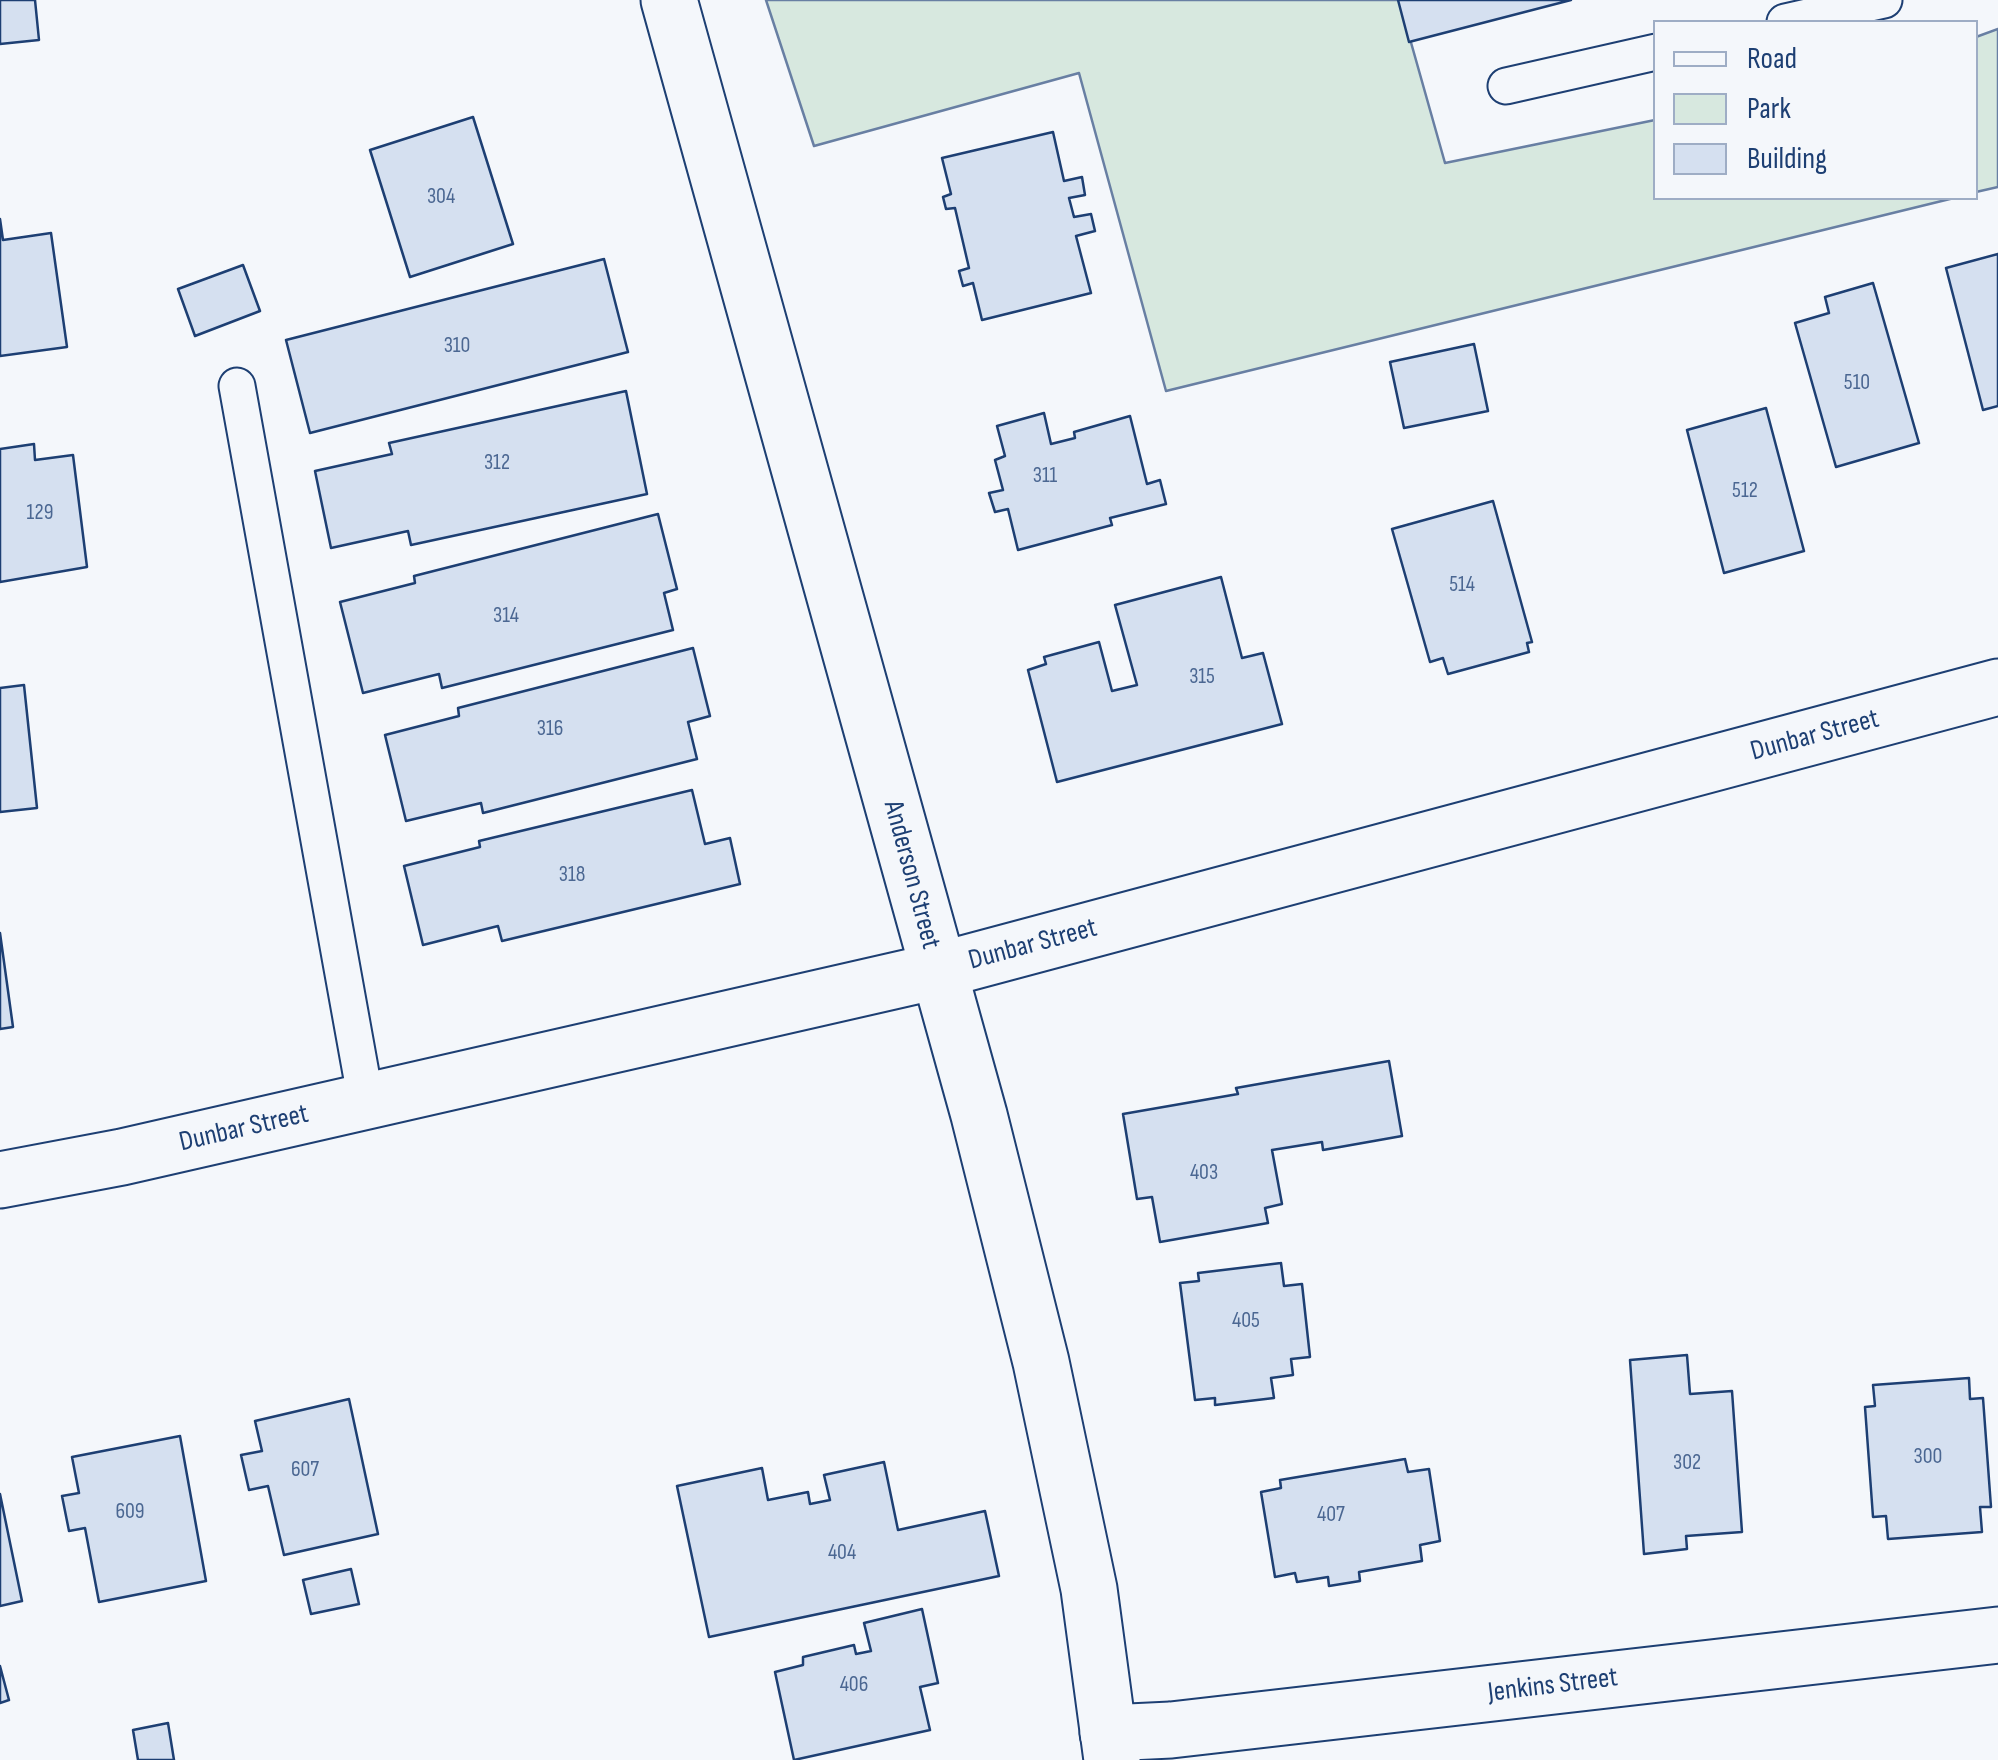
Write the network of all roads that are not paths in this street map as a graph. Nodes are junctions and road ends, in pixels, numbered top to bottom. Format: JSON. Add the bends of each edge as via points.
{"nodes":[{"id":1,"x":669,"y":0,"type":"edge"},
{"id":2,"x":1884,"y":0,"type":"edge"},
{"id":3,"x":1794,"y":20,"type":"edge"},
{"id":4,"x":1653,"y":53,"type":"edge"},
{"id":5,"x":1506,"y":86,"type":"dead end"},
{"id":6,"x":237,"y":386,"type":"dead end"},
{"id":7,"x":1998,"y":688,"type":"edge"},
{"id":8,"x":937,"y":971,"type":"junction"},
{"id":9,"x":366,"y":1101,"type":"junction"},
{"id":10,"x":0,"y":1180,"type":"edge"},
{"id":11,"x":1998,"y":1635,"type":"edge"},
{"id":12,"x":1110,"y":1747,"type":"edge"}],
"edges":[{"from":1,"to":8,"type":"street","name":"Anderson Street"},
{"from":2,"to":3,"type":"lane"},
{"from":4,"to":5,"type":"lane"},
{"from":6,"to":9,"type":"lane"},
{"from":7,"to":8,"type":"street","name":"Dunbar Street"},
{"from":8,"to":9,"type":"street","name":"Dunbar Street"},
{"from":8,"to":12,"type":"street","name":"Anderson Street","via":[[1041,1362],[1089,1589]]},
{"from":9,"to":10,"type":"street","name":"Dunbar Street"},
{"from":11,"to":12,"type":"street","name":"Jenkins Street","via":[[1171,1730]]}]}
